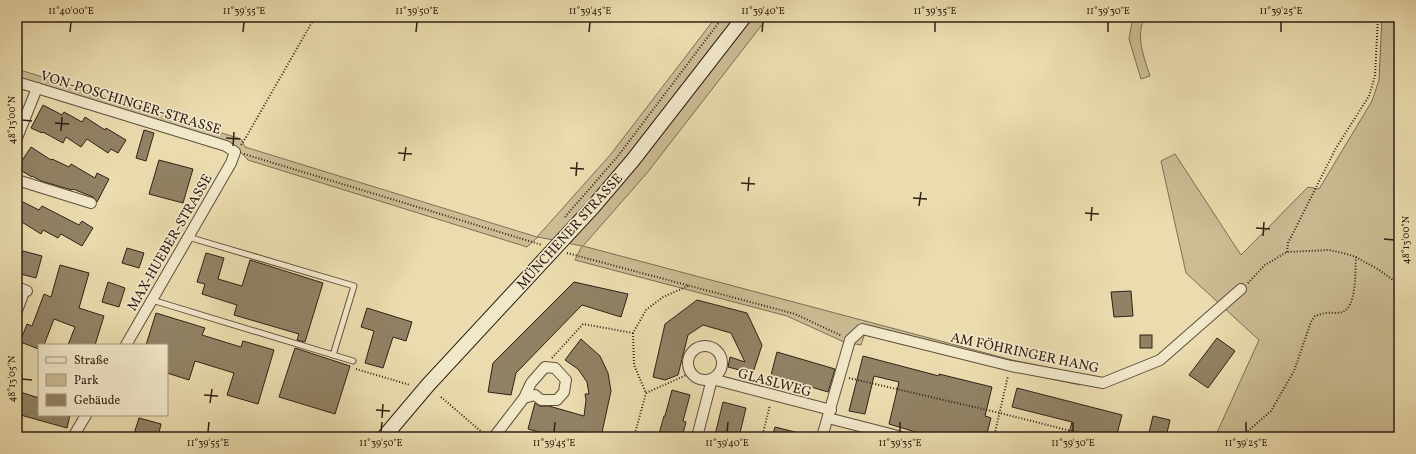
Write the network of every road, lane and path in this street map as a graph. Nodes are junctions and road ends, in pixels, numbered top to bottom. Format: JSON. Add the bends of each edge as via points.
{"nodes":[{"id":1,"x":315,"y":17,"type":"edge"},
{"id":2,"x":723,"y":17,"type":"edge"},
{"id":3,"x":744,"y":17,"type":"edge"},
{"id":4,"x":1378,"y":17,"type":"edge"},
{"id":5,"x":17,"y":82,"type":"edge"},
{"id":6,"x":37,"y":88,"type":"junction"},
{"id":7,"x":17,"y":138,"type":"edge"},
{"id":8,"x":235,"y":152,"type":"junction"},
{"id":9,"x":17,"y":180,"type":"edge"},
{"id":10,"x":91,"y":203,"type":"dead end"},
{"id":11,"x":562,"y":221,"type":"dead end"},
{"id":12,"x":188,"y":237,"type":"junction"},
{"id":13,"x":546,"y":239,"type":"dead end"},
{"id":14,"x":1287,"y":252,"type":"junction"},
{"id":15,"x":574,"y":254,"type":"dead end"},
{"id":16,"x":1356,"y":258,"type":"junction"},
{"id":17,"x":1399,"y":284,"type":"edge"},
{"id":18,"x":688,"y":286,"type":"junction"},
{"id":19,"x":17,"y":287,"type":"edge"},
{"id":20,"x":1241,"y":289,"type":"joint"},
{"id":21,"x":27,"y":291,"type":"joint"},
{"id":22,"x":152,"y":300,"type":"junction"},
{"id":23,"x":17,"y":318,"type":"edge"},
{"id":24,"x":633,"y":333,"type":"junction"},
{"id":25,"x":850,"y":340,"type":"junction"},
{"id":26,"x":127,"y":344,"type":"edge"},
{"id":27,"x":333,"y":355,"type":"junction"},
{"id":28,"x":353,"y":360,"type":"joint"},
{"id":29,"x":1011,"y":366,"type":"junction"},
{"id":30,"x":545,"y":367,"type":"junction"},
{"id":31,"x":691,"y":373,"type":"junction"},
{"id":32,"x":840,"y":376,"type":"junction"},
{"id":33,"x":712,"y":379,"type":"junction"},
{"id":34,"x":410,"y":385,"type":"dead end"},
{"id":35,"x":646,"y":393,"type":"junction"},
{"id":36,"x":772,"y":396,"type":"junction"},
{"id":37,"x":441,"y":397,"type":"dead end"},
{"id":38,"x":524,"y":398,"type":"junction"},
{"id":39,"x":1000,"y":412,"type":"junction"},
{"id":40,"x":829,"y":414,"type":"junction"},
{"id":41,"x":85,"y":416,"type":"edge"},
{"id":42,"x":73,"y":437,"type":"edge"},
{"id":43,"x":384,"y":437,"type":"edge"},
{"id":44,"x":487,"y":437,"type":"edge"},
{"id":45,"x":494,"y":437,"type":"edge"},
{"id":46,"x":634,"y":437,"type":"edge"},
{"id":47,"x":697,"y":437,"type":"edge"},
{"id":48,"x":762,"y":437,"type":"edge"},
{"id":49,"x":822,"y":437,"type":"edge"},
{"id":50,"x":902,"y":437,"type":"edge"},
{"id":51,"x":994,"y":437,"type":"edge"},
{"id":52,"x":1095,"y":437,"type":"edge"},
{"id":53,"x":1241,"y":437,"type":"edge"}],
"edges":[{"from":1,"to":8,"type":"path","via":[[245,140]]},
{"from":2,"to":11,"type":"path","via":[[618,156]]},
{"from":3,"to":43,"type":"main road","name":"MÜNCHENER STRASSE","via":[[633,160],[593,207],[428,385]]},
{"from":4,"to":14,"type":"path","via":[[1375,76],[1369,96],[1336,148],[1288,243]]},
{"from":5,"to":6,"type":"street","name":"VON-POSCHINGER-STRASSE"},
{"from":6,"to":7,"type":"street"},
{"from":6,"to":8,"type":"street","name":"VON-POSCHINGER-STRASSE","via":[[226,146]]},
{"from":8,"to":12,"type":"street","name":"MAX-HUEBER-STRASSE"},
{"from":8,"to":13,"type":"path","via":[[541,245]]},
{"from":9,"to":10,"type":"street"},
{"from":12,"to":22,"type":"street","name":"MAX-HUEBER-STRASSE"},
{"from":12,"to":27,"type":"lane","via":[[354,286]]},
{"from":14,"to":16,"type":"path","via":[[1328,250],[1344,252]]},
{"from":14,"to":20,"type":"path","via":[[1265,265]]},
{"from":15,"to":18,"type":"path"},
{"from":16,"to":17,"type":"path"},
{"from":16,"to":53,"type":"path","via":[[1350,306],[1344,312],[1326,312],[1315,316],[1294,371],[1275,406]]},
{"from":18,"to":24,"type":"path","via":[[646,310]]},
{"from":18,"to":25,"type":"path","via":[[795,314]]},
{"from":19,"to":21,"type":"street"},
{"from":20,"to":29,"type":"street","name":"AM FÖHRINGER HANG","via":[[1160,360],[1102,384]]},
{"from":21,"to":23,"type":"lane"},
{"from":22,"to":26,"type":"street","name":"MAX-HUEBER-STRASSE"},
{"from":22,"to":27,"type":"lane"},
{"from":24,"to":30,"type":"path","via":[[583,324]]},
{"from":24,"to":35,"type":"path","via":[[634,365]]},
{"from":25,"to":29,"type":"street","name":"AM FÖHRINGER HANG","via":[[862,329]]},
{"from":25,"to":32,"type":"street"},
{"from":27,"to":28,"type":"lane"},
{"from":28,"to":34,"type":"path","via":[[355,369]]},
{"from":29,"to":39,"type":"path"},
{"from":30,"to":38,"type":"street","via":[[531,383]]},
{"from":30,"to":38,"type":"street","via":[[555,368],[566,380],[564,392],[557,400],[541,400],[535,395]]},
{"from":31,"to":33,"type":"street","name":"GLASLWEG","via":[[700,380]]},
{"from":31,"to":33,"type":"street","name":"GLASLWEG","via":[[688,368],[689,356],[696,348],[708,346],[718,351],[723,361],[721,372]]},
{"from":31,"to":35,"type":"path"},
{"from":32,"to":39,"type":"path"},
{"from":32,"to":40,"type":"street"},
{"from":33,"to":36,"type":"street","name":"GLASLWEG"},
{"from":33,"to":47,"type":"street","name":"GLASLWEG"},
{"from":35,"to":46,"type":"path"},
{"from":36,"to":40,"type":"street","name":"GLASLWEG"},
{"from":36,"to":48,"type":"path"},
{"from":37,"to":44,"type":"path"},
{"from":38,"to":45,"type":"street"},
{"from":39,"to":51,"type":"path"},
{"from":39,"to":52,"type":"path"},
{"from":40,"to":49,"type":"street"},
{"from":40,"to":50,"type":"street","name":"GLASLWEG"},
{"from":41,"to":42,"type":"street"}]}
